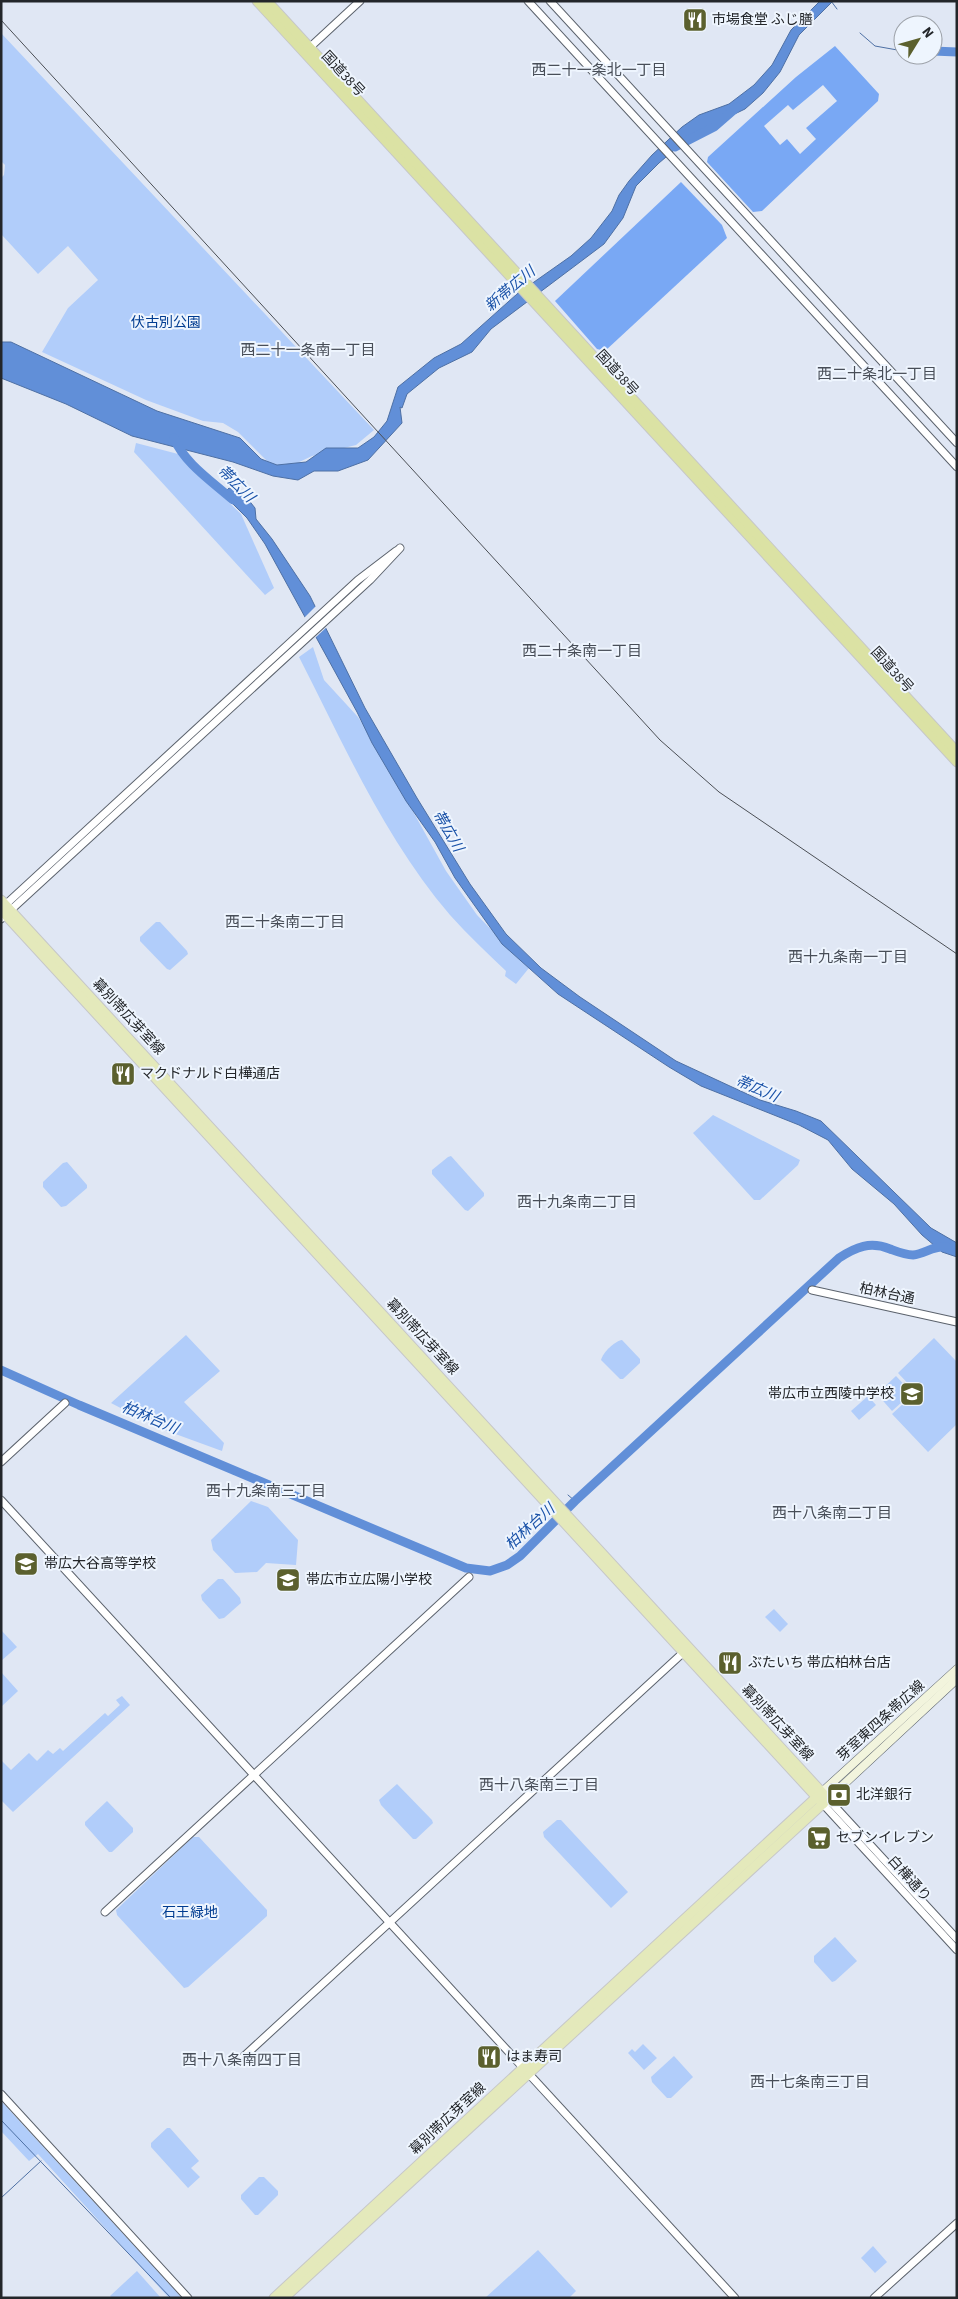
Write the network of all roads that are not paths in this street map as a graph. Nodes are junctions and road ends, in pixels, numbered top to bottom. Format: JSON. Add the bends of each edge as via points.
{"nodes":[{"id":1,"x":257,"y":1,"type":"edge"},
{"id":2,"x":267,"y":1,"type":"edge"},
{"id":3,"x":360,"y":1,"type":"edge"},
{"id":4,"x":528,"y":1,"type":"edge"},
{"id":5,"x":550,"y":1,"type":"edge"},
{"id":6,"x":307,"y":50,"type":"junction"},
{"id":7,"x":540,"y":304,"type":"junction"},
{"id":8,"x":957,"y":443,"type":"edge"},
{"id":9,"x":957,"y":467,"type":"edge"},
{"id":10,"x":358,"y":580,"type":"junction"},
{"id":11,"x":364,"y":586,"type":"junction"},
{"id":12,"x":957,"y":752,"type":"edge"},
{"id":13,"x":957,"y":762,"type":"edge"},
{"id":14,"x":4,"y":910,"type":"edge"},
{"id":15,"x":812,"y":1290,"type":"dead end"},
{"id":16,"x":957,"y":1322,"type":"edge"},
{"id":17,"x":65,"y":1403,"type":"dead end"},
{"id":18,"x":1,"y":1462,"type":"edge"},
{"id":19,"x":1,"y":1500,"type":"edge"},
{"id":20,"x":469,"y":1577,"type":"dead end"},
{"id":21,"x":686,"y":1650,"type":"junction"},
{"id":22,"x":957,"y":1668,"type":"edge"},
{"id":23,"x":957,"y":1680,"type":"edge"},
{"id":24,"x":254,"y":1774,"type":"junction"},
{"id":25,"x":823,"y":1798,"type":"junction"},
{"id":26,"x":105,"y":1912,"type":"dead end"},
{"id":27,"x":390,"y":1922,"type":"junction"},
{"id":28,"x":957,"y":1939,"type":"edge"},
{"id":29,"x":957,"y":1950,"type":"edge"},
{"id":30,"x":241,"y":2059,"type":"dead end"},
{"id":31,"x":526,"y":2071,"type":"junction"},
{"id":32,"x":1,"y":2094,"type":"edge"},
{"id":33,"x":957,"y":2223,"type":"edge"},
{"id":34,"x":188,"y":2298,"type":"edge"},
{"id":35,"x":274,"y":2298,"type":"edge"},
{"id":36,"x":284,"y":2298,"type":"edge"},
{"id":37,"x":735,"y":2298,"type":"edge"},
{"id":38,"x":874,"y":2298,"type":"edge"}],
"edges":[{"from":1,"to":6,"type":"highway","name":"国道38号"},
{"from":2,"to":6,"type":"highway","name":"国道38号"},
{"from":3,"to":6,"type":"street"},
{"from":4,"to":9,"type":"street"},
{"from":5,"to":8,"type":"street"},
{"from":6,"to":7,"type":"highway","name":"国道38号"},
{"from":7,"to":12,"type":"highway","name":"国道38号"},
{"from":7,"to":13,"type":"highway","name":"国道38号"},
{"from":10,"to":11,"type":"street"},
{"from":10,"to":11,"type":"street","via":[[400,548]]},
{"from":10,"to":14,"type":"street"},
{"from":11,"to":14,"type":"street"},
{"from":14,"to":21,"type":"main road","name":"幕別帯広芽室線"},
{"from":15,"to":16,"type":"street","name":"柏林台通"},
{"from":17,"to":18,"type":"street"},
{"from":19,"to":24,"type":"street"},
{"from":20,"to":24,"type":"street"},
{"from":21,"to":25,"type":"main road","name":"幕別帯広芽室線"},
{"from":21,"to":27,"type":"street"},
{"from":22,"to":25,"type":"main road","name":"芽室東四条帯広線"},
{"from":23,"to":25,"type":"main road","name":"芽室東四条帯広線"},
{"from":24,"to":26,"type":"street"},
{"from":24,"to":27,"type":"street"},
{"from":25,"to":28,"type":"street","name":"白樺通り"},
{"from":25,"to":29,"type":"street","name":"白樺通り"},
{"from":25,"to":31,"type":"main road","name":"幕別帯広芽室線"},
{"from":27,"to":30,"type":"street"},
{"from":27,"to":31,"type":"street"},
{"from":31,"to":35,"type":"main road","name":"幕別帯広芽室線"},
{"from":31,"to":36,"type":"main road","name":"幕別帯広芽室線"},
{"from":31,"to":37,"type":"street"},
{"from":32,"to":34,"type":"street"},
{"from":33,"to":38,"type":"street"}]}
